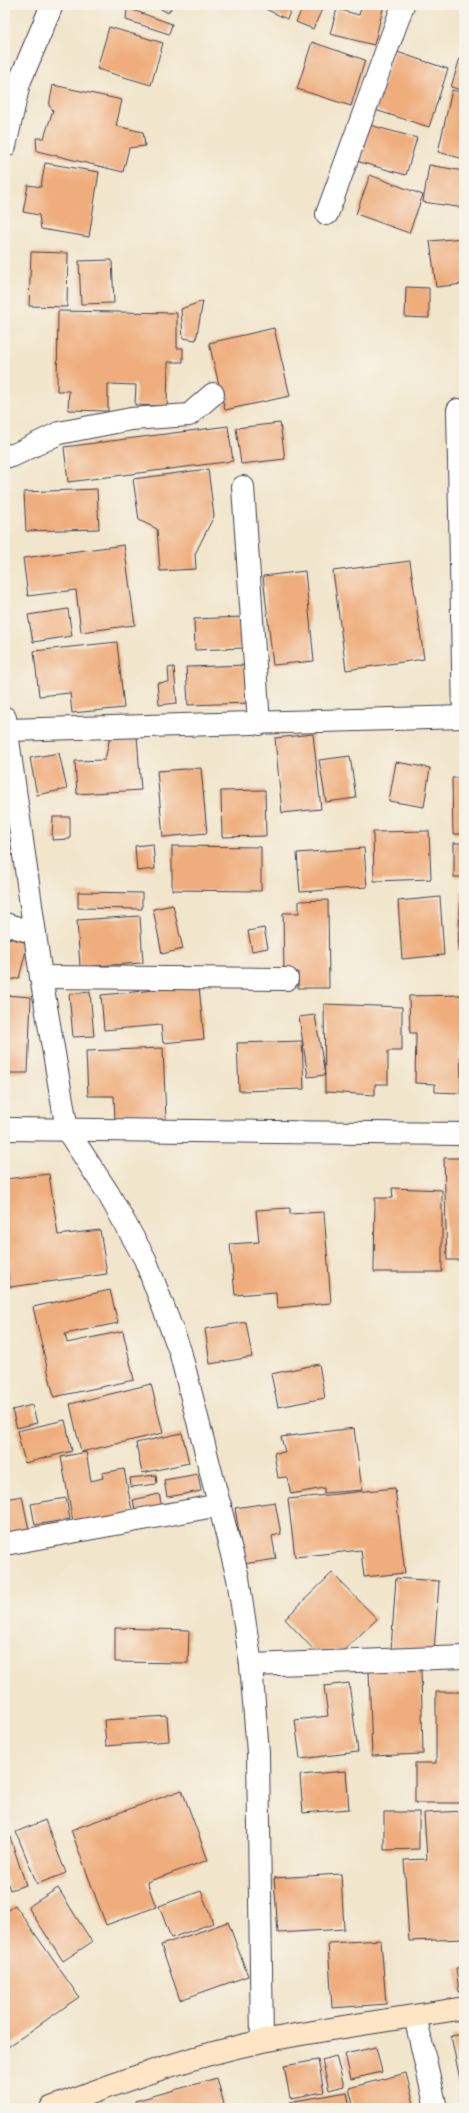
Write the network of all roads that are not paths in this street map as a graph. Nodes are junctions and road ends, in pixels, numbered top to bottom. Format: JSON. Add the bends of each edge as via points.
{"nodes":[{"id":1,"x":52,"y":5,"type":"edge"},
{"id":2,"x":403,"y":5,"type":"edge"},
{"id":3,"x":6,"y":138,"type":"edge"},
{"id":4,"x":327,"y":214,"type":"dead end"},
{"id":5,"x":213,"y":394,"type":"dead end"},
{"id":6,"x":458,"y":410,"type":"dead end"},
{"id":7,"x":5,"y":455,"type":"edge"},
{"id":8,"x":243,"y":487,"type":"dead end"},
{"id":9,"x":464,"y":717,"type":"edge"},
{"id":10,"x":6,"y":724,"type":"edge"},
{"id":11,"x":259,"y":724,"type":"junction"},
{"id":12,"x":5,"y":924,"type":"edge"},
{"id":13,"x":35,"y":933,"type":"junction"},
{"id":14,"x":41,"y":977,"type":"junction"},
{"id":15,"x":287,"y":979,"type":"dead end"},
{"id":16,"x":5,"y":1129,"type":"edge"},
{"id":17,"x":67,"y":1130,"type":"junction"},
{"id":18,"x":464,"y":1134,"type":"edge"},
{"id":19,"x":220,"y":1505,"type":"junction"},
{"id":20,"x":5,"y":1544,"type":"edge"},
{"id":21,"x":464,"y":1657,"type":"edge"},
{"id":22,"x":251,"y":1665,"type":"junction"},
{"id":23,"x":464,"y":2008,"type":"edge"},
{"id":24,"x":415,"y":2016,"type":"junction"},
{"id":25,"x":262,"y":2041,"type":"junction"},
{"id":26,"x":52,"y":2108,"type":"edge"},
{"id":27,"x":436,"y":2108,"type":"edge"}],
"edges":[{"from":1,"to":3,"type":"street","via":[[19,83]]},
{"from":2,"to":4,"type":"street"},
{"from":5,"to":7,"type":"street","via":[[189,415],[131,419],[59,433],[12,456]]},
{"from":6,"to":9,"type":"street"},
{"from":8,"to":11,"type":"street"},
{"from":9,"to":11,"type":"street"},
{"from":10,"to":11,"type":"street"},
{"from":10,"to":13,"type":"street"},
{"from":12,"to":13,"type":"street"},
{"from":13,"to":14,"type":"street"},
{"from":14,"to":15,"type":"street"},
{"from":14,"to":17,"type":"street"},
{"from":16,"to":17,"type":"street"},
{"from":17,"to":18,"type":"street"},
{"from":17,"to":19,"type":"street","via":[[108,1193],[145,1259],[180,1351]]},
{"from":19,"to":20,"type":"street"},
{"from":19,"to":22,"type":"street","via":[[238,1578]]},
{"from":21,"to":22,"type":"street"},
{"from":22,"to":25,"type":"street","via":[[258,1753]]},
{"from":23,"to":24,"type":"street"},
{"from":24,"to":25,"type":"street"},
{"from":24,"to":27,"type":"street"},
{"from":25,"to":26,"type":"street","via":[[135,2076]]}]}
